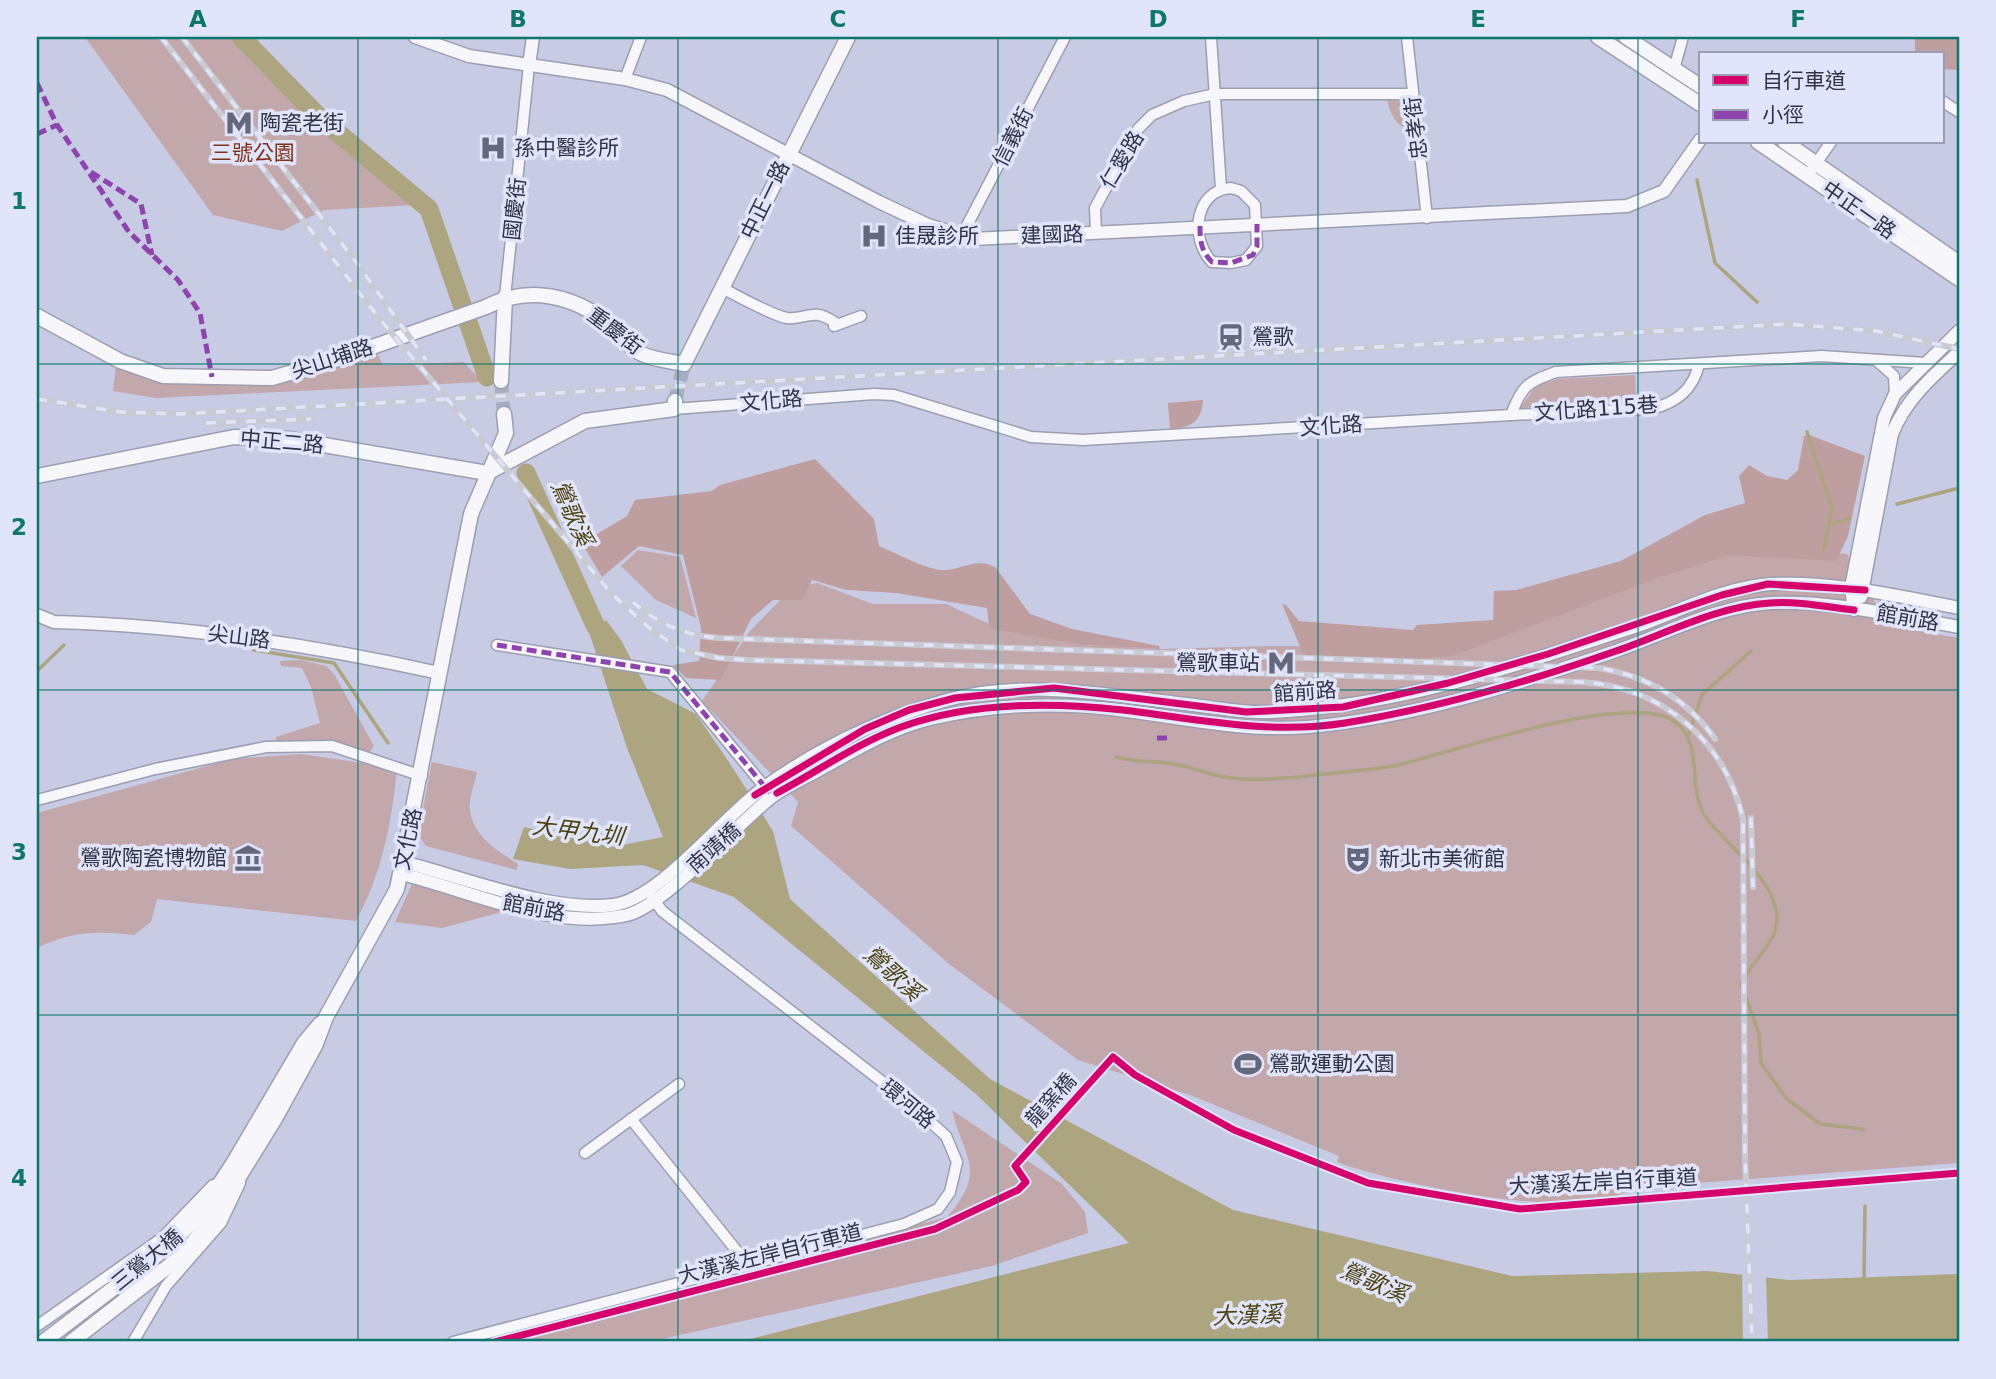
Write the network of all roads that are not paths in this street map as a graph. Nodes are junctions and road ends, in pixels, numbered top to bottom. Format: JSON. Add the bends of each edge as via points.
{"nodes":[{"id":1,"x":415,"y":37,"type":"edge"},
{"id":2,"x":533,"y":37,"type":"edge"},
{"id":3,"x":641,"y":37,"type":"edge"},
{"id":4,"x":848,"y":37,"type":"edge"},
{"id":5,"x":1065,"y":37,"type":"edge"},
{"id":6,"x":1212,"y":37,"type":"edge"},
{"id":7,"x":1407,"y":37,"type":"edge"},
{"id":8,"x":1598,"y":37,"type":"edge"},
{"id":9,"x":1626,"y":37,"type":"edge"},
{"id":10,"x":1683,"y":37,"type":"edge"},
{"id":11,"x":529,"y":65,"type":"junction"},
{"id":12,"x":1674,"y":69,"type":"junction"},
{"id":13,"x":625,"y":79,"type":"junction"},
{"id":14,"x":1699,"y":85,"type":"edge"},
{"id":15,"x":1215,"y":94,"type":"junction"},
{"id":16,"x":1412,"y":94,"type":"junction"},
{"id":17,"x":1944,"y":102,"type":"edge"},
{"id":18,"x":1699,"y":103,"type":"edge"},
{"id":19,"x":1959,"y":112,"type":"edge"},
{"id":20,"x":1699,"y":141,"type":"edge"},
{"id":21,"x":1762,"y":144,"type":"edge"},
{"id":22,"x":1787,"y":144,"type":"edge"},
{"id":23,"x":1830,"y":144,"type":"edge"},
{"id":24,"x":789,"y":153,"type":"junction"},
{"id":25,"x":1813,"y":168,"type":"junction"},
{"id":26,"x":1222,"y":189,"type":"junction"},
{"id":27,"x":1427,"y":218,"type":"junction"},
{"id":28,"x":1257,"y":225,"type":"junction"},
{"id":29,"x":1200,"y":226,"type":"junction"},
{"id":30,"x":1096,"y":233,"type":"junction"},
{"id":31,"x":961,"y":237,"type":"junction"},
{"id":32,"x":1957,"y":256,"type":"edge"},
{"id":33,"x":1959,"y":279,"type":"edge"},
{"id":34,"x":722,"y":288,"type":"junction"},
{"id":35,"x":505,"y":297,"type":"junction"},
{"id":36,"x":37,"y":316,"type":"edge"},
{"id":37,"x":860,"y":316,"type":"dead end"},
{"id":38,"x":1959,"y":331,"type":"edge"},
{"id":39,"x":1958,"y":356,"type":"edge"},
{"id":40,"x":1877,"y":361,"type":"junction"},
{"id":41,"x":1699,"y":363,"type":"junction"},
{"id":42,"x":1925,"y":363,"type":"junction"},
{"id":43,"x":684,"y":364,"type":"joint"},
{"id":44,"x":501,"y":381,"type":"tunnel mouth"},
{"id":45,"x":1895,"y":394,"type":"junction"},
{"id":46,"x":675,"y":405,"type":"joint"},
{"id":47,"x":504,"y":414,"type":"tunnel mouth"},
{"id":48,"x":1511,"y":415,"type":"junction"},
{"id":49,"x":486,"y":473,"type":"junction"},
{"id":50,"x":37,"y":476,"type":"edge"},
{"id":51,"x":1851,"y":588,"type":"junction"},
{"id":52,"x":1865,"y":590,"type":"junction"},
{"id":53,"x":1959,"y":608,"type":"edge"},
{"id":54,"x":1854,"y":610,"type":"junction"},
{"id":55,"x":37,"y":615,"type":"edge"},
{"id":56,"x":1959,"y":627,"type":"edge"},
{"id":57,"x":497,"y":645,"type":"dead end"},
{"id":58,"x":439,"y":674,"type":"junction"},
{"id":59,"x":422,"y":776,"type":"junction"},
{"id":60,"x":764,"y":795,"type":"junction"},
{"id":61,"x":37,"y":800,"type":"edge"},
{"id":62,"x":402,"y":868,"type":"junction"},
{"id":63,"x":656,"y":892,"type":"junction"},
{"id":64,"x":679,"y":1084,"type":"dead end"},
{"id":65,"x":631,"y":1119,"type":"junction"},
{"id":66,"x":585,"y":1153,"type":"dead end"},
{"id":67,"x":239,"y":1167,"type":"junction"},
{"id":68,"x":748,"y":1265,"type":"junction"},
{"id":69,"x":37,"y":1326,"type":"edge"},
{"id":70,"x":43,"y":1342,"type":"edge"},
{"id":71,"x":71,"y":1342,"type":"edge"},
{"id":72,"x":133,"y":1342,"type":"edge"},
{"id":73,"x":453,"y":1342,"type":"edge"}],
"edges":[{"from":1,"to":11,"type":"street","name":"建國路","via":[[469,56]]},
{"from":2,"to":11,"type":"street","name":"國慶街"},
{"from":3,"to":13,"type":"street"},
{"from":4,"to":24,"type":"main road","name":"中正一路"},
{"from":5,"to":31,"type":"street","name":"信義街"},
{"from":6,"to":15,"type":"street"},
{"from":7,"to":16,"type":"street","name":"忠孝街"},
{"from":8,"to":18,"type":"main road"},
{"from":9,"to":12,"type":"main road"},
{"from":10,"to":12,"type":"street"},
{"from":11,"to":13,"type":"street","name":"建國路"},
{"from":11,"to":35,"type":"street","name":"國慶街"},
{"from":12,"to":14,"type":"main road"},
{"from":13,"to":24,"type":"street","name":"建國路","via":[[667,90]]},
{"from":15,"to":16,"type":"street","name":"仁愛路"},
{"from":15,"to":26,"type":"street"},
{"from":15,"to":30,"type":"street","name":"仁愛路","via":[[1152,115],[1138,129],[1095,208]]},
{"from":16,"to":27,"type":"street","name":"忠孝街"},
{"from":17,"to":19,"type":"street"},
{"from":20,"to":27,"type":"street","name":"建國路","via":[[1664,191],[1647,201]]},
{"from":21,"to":25,"type":"main road","name":"中正一路"},
{"from":22,"to":25,"type":"main road","name":"中正一路"},
{"from":23,"to":25,"type":"street"},
{"from":24,"to":31,"type":"street","name":"建國路","via":[[879,202]]},
{"from":24,"to":34,"type":"main road","name":"中正一路"},
{"from":25,"to":32,"type":"main road","name":"中正一路"},
{"from":25,"to":33,"type":"main road","name":"中正一路"},
{"from":26,"to":28,"type":"street","via":[[1249,197],[1255,205]]},
{"from":26,"to":29,"type":"street","via":[[1205,200]]},
{"from":27,"to":28,"type":"street","name":"建國路"},
{"from":28,"to":29,"type":"street","name":"建國路"},
{"from":28,"to":29,"type":"street","via":[[1253,255],[1231,263],[1212,262],[1206,255]]},
{"from":29,"to":30,"type":"street","name":"建國路"},
{"from":30,"to":31,"type":"street","name":"建國路"},
{"from":34,"to":37,"type":"street","via":[[787,318],[814,313],[834,326]]},
{"from":34,"to":43,"type":"main road","name":"中正一路"},
{"from":35,"to":36,"type":"main road","name":"尖山埔路","via":[[338,359],[272,378],[163,376],[111,357]]},
{"from":35,"to":43,"type":"main road","name":"重慶街","via":[[550,294],[584,307],[641,354]]},
{"from":35,"to":44,"type":"main road","name":"國慶街"},
{"from":38,"to":42,"type":"street"},
{"from":39,"to":52,"type":"street","via":[[1910,401],[1892,434]]},
{"from":40,"to":41,"type":"street","via":[[1822,356]]},
{"from":40,"to":42,"type":"street"},
{"from":40,"to":45,"type":"street","via":[[1894,376]]},
{"from":41,"to":48,"type":"street","via":[[1556,372],[1529,382]]},
{"from":41,"to":48,"type":"street","name":"文化路115巷","via":[[1695,380],[1672,403],[1651,409]]},
{"from":42,"to":45,"type":"street"},
{"from":45,"to":51,"type":"street","via":[[1884,418]]},
{"from":46,"to":48,"type":"street","name":"文化路","via":[[874,394],[1054,440]]},
{"from":46,"to":49,"type":"main road","name":"文化路","via":[[585,421]]},
{"from":47,"to":49,"type":"main road","via":[[506,433]]},
{"from":49,"to":50,"type":"main road","name":"中正二路","via":[[254,436]]},
{"from":49,"to":58,"type":"main road","name":"文化路","via":[[471,514]]},
{"from":51,"to":52,"type":"street","name":"館前路"},
{"from":51,"to":54,"type":"street"},
{"from":51,"to":60,"type":"street","name":"館前路","via":[[1768,584],[1448,683],[1343,707],[1246,712],[1054,688],[955,698],[909,710],[865,729]]},
{"from":52,"to":53,"type":"street","name":"館前路"},
{"from":52,"to":54,"type":"street"},
{"from":54,"to":56,"type":"street","name":"館前路"},
{"from":54,"to":60,"type":"street","name":"館前路","via":[[1770,603],[1727,611],[1469,696],[1303,728],[1245,727],[1060,705],[950,715],[900,728]]},
{"from":55,"to":58,"type":"street","name":"尖山路","via":[[54,622],[241,636],[334,650]]},
{"from":57,"to":60,"type":"street","via":[[670,672]]},
{"from":58,"to":59,"type":"main road","name":"文化路"},
{"from":59,"to":61,"type":"street","via":[[332,746],[266,747],[155,769]]},
{"from":59,"to":62,"type":"main road","name":"文化路"},
{"from":60,"to":63,"type":"street","name":"南靖橋"},
{"from":62,"to":63,"type":"street","name":"館前路","via":[[557,914],[633,914]]},
{"from":62,"to":67,"type":"main road","name":"文化路","via":[[383,918],[326,1017],[304,1043]]},
{"from":63,"to":68,"type":"street","name":"環河路","via":[[662,911],[907,1101],[946,1136],[957,1162],[950,1192],[938,1209],[904,1224]]},
{"from":64,"to":65,"type":"street"},
{"from":65,"to":66,"type":"street"},
{"from":65,"to":68,"type":"street"},
{"from":67,"to":69,"type":"street","name":"文化路","via":[[162,1238]]},
{"from":67,"to":70,"type":"main road","name":"三鶯大橋","via":[[178,1238]]},
{"from":67,"to":71,"type":"main road","name":"三鶯大橋","via":[[213,1219],[179,1258]]},
{"from":67,"to":72,"type":"street","via":[[233,1202],[221,1223],[166,1286]]},
{"from":68,"to":73,"type":"street","name":"環河路"}]}
